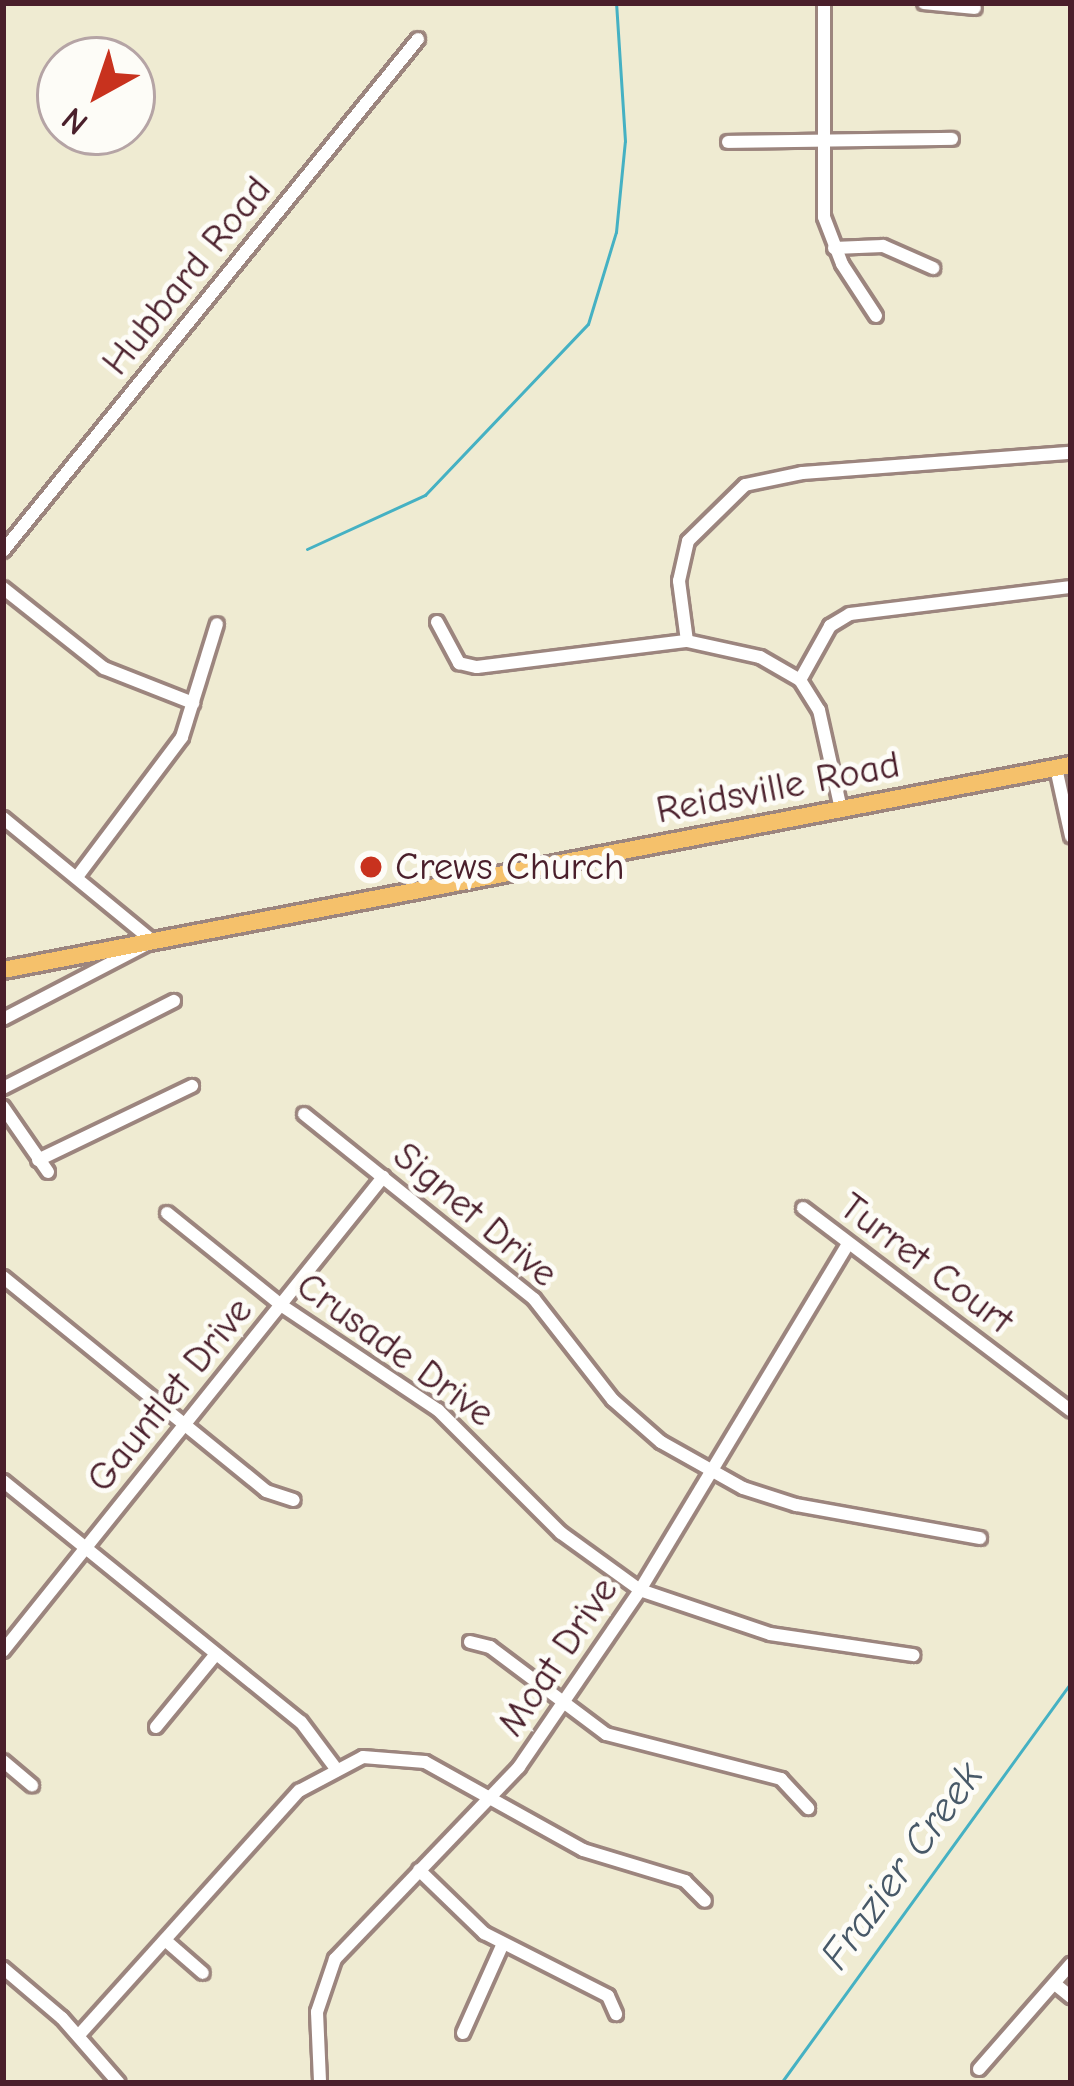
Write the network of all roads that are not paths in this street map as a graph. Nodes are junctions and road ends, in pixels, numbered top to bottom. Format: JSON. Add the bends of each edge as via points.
{"nodes":[{"id":1,"x":824,"y":3,"type":"edge"},
{"id":2,"x":924,"y":3,"type":"edge"},
{"id":3,"x":975,"y":8,"type":"dead end"},
{"id":4,"x":418,"y":38,"type":"dead end"},
{"id":5,"x":952,"y":139,"type":"dead end"},
{"id":6,"x":728,"y":142,"type":"dead end"},
{"id":7,"x":822,"y":142,"type":"junction"},
{"id":8,"x":834,"y":248,"type":"junction"},
{"id":9,"x":933,"y":268,"type":"dead end"},
{"id":10,"x":876,"y":316,"type":"dead end"},
{"id":11,"x":1071,"y":453,"type":"edge"},
{"id":12,"x":3,"y":551,"type":"edge"},
{"id":13,"x":1071,"y":587,"type":"edge"},
{"id":14,"x":3,"y":588,"type":"edge"},
{"id":15,"x":436,"y":622,"type":"dead end"},
{"id":16,"x":218,"y":624,"type":"dead end"},
{"id":17,"x":687,"y":641,"type":"junction"},
{"id":18,"x":800,"y":680,"type":"junction"},
{"id":19,"x":193,"y":704,"type":"junction"},
{"id":20,"x":1064,"y":766,"type":"edge"},
{"id":21,"x":841,"y":809,"type":"junction"},
{"id":22,"x":3,"y":818,"type":"edge"},
{"id":23,"x":1071,"y":836,"type":"edge"},
{"id":24,"x":77,"y":877,"type":"junction"},
{"id":25,"x":153,"y":941,"type":"junction"},
{"id":26,"x":3,"y":970,"type":"edge"},
{"id":27,"x":174,"y":1000,"type":"dead end"},
{"id":28,"x":3,"y":1019,"type":"edge"},
{"id":29,"x":193,"y":1087,"type":"dead end"},
{"id":30,"x":3,"y":1088,"type":"edge"},
{"id":31,"x":3,"y":1107,"type":"edge"},
{"id":32,"x":304,"y":1114,"type":"dead end"},
{"id":33,"x":38,"y":1160,"type":"junction"},
{"id":34,"x":49,"y":1172,"type":"dead end"},
{"id":35,"x":383,"y":1177,"type":"junction"},
{"id":36,"x":803,"y":1208,"type":"dead end"},
{"id":37,"x":167,"y":1213,"type":"dead end"},
{"id":38,"x":848,"y":1244,"type":"junction"},
{"id":39,"x":3,"y":1277,"type":"edge"},
{"id":40,"x":281,"y":1305,"type":"junction"},
{"id":41,"x":1071,"y":1412,"type":"edge"},
{"id":42,"x":185,"y":1426,"type":"junction"},
{"id":43,"x":711,"y":1470,"type":"junction"},
{"id":44,"x":3,"y":1481,"type":"edge"},
{"id":45,"x":294,"y":1500,"type":"dead end"},
{"id":46,"x":980,"y":1538,"type":"dead end"},
{"id":47,"x":86,"y":1547,"type":"junction"},
{"id":48,"x":640,"y":1590,"type":"junction"},
{"id":49,"x":3,"y":1624,"type":"edge"},
{"id":50,"x":16,"y":1634,"type":"junction"},
{"id":51,"x":470,"y":1642,"type":"dead end"},
{"id":52,"x":3,"y":1651,"type":"edge"},
{"id":53,"x":216,"y":1654,"type":"junction"},
{"id":54,"x":914,"y":1655,"type":"dead end"},
{"id":55,"x":561,"y":1707,"type":"junction"},
{"id":56,"x":156,"y":1727,"type":"dead end"},
{"id":57,"x":3,"y":1761,"type":"edge"},
{"id":58,"x":334,"y":1766,"type":"junction"},
{"id":59,"x":32,"y":1785,"type":"dead end"},
{"id":60,"x":493,"y":1800,"type":"junction"},
{"id":61,"x":808,"y":1808,"type":"dead end"},
{"id":62,"x":419,"y":1870,"type":"junction"},
{"id":63,"x":705,"y":1900,"type":"dead end"},
{"id":64,"x":165,"y":1940,"type":"junction"},
{"id":65,"x":502,"y":1946,"type":"junction"},
{"id":66,"x":1071,"y":1964,"type":"edge"},
{"id":67,"x":3,"y":1968,"type":"edge"},
{"id":68,"x":203,"y":1973,"type":"dead end"},
{"id":69,"x":1055,"y":1984,"type":"junction"},
{"id":70,"x":1071,"y":1997,"type":"edge"},
{"id":71,"x":616,"y":2014,"type":"dead end"},
{"id":72,"x":463,"y":2033,"type":"dead end"},
{"id":73,"x":79,"y":2035,"type":"junction"},
{"id":74,"x":980,"y":2069,"type":"dead end"},
{"id":75,"x":320,"y":2081,"type":"edge"},
{"id":76,"x":119,"y":2083,"type":"edge"}],
"edges":[{"from":1,"to":7,"type":"street"},
{"from":2,"to":3,"type":"street"},
{"from":4,"to":12,"type":"street","name":"Hubbard Road"},
{"from":5,"to":7,"type":"street"},
{"from":6,"to":7,"type":"street"},
{"from":7,"to":8,"type":"street","via":[[822,202]]},
{"from":8,"to":9,"type":"street","via":[[884,246]]},
{"from":8,"to":10,"type":"street"},
{"from":11,"to":17,"type":"street","via":[[802,472],[745,485],[688,541],[679,581]]},
{"from":13,"to":18,"type":"street","via":[[850,614],[830,626]]},
{"from":14,"to":19,"type":"street","via":[[104,668]]},
{"from":15,"to":17,"type":"street","via":[[459,663],[477,667]]},
{"from":16,"to":19,"type":"street"},
{"from":17,"to":18,"type":"street","via":[[720,643]]},
{"from":18,"to":21,"type":"street","via":[[820,714]]},
{"from":19,"to":24,"type":"street","via":[[166,765]]},
{"from":20,"to":21,"type":"highway","name":"Reidsville Road"},
{"from":20,"to":23,"type":"street"},
{"from":21,"to":25,"type":"highway","name":"Reidsville Road"},
{"from":22,"to":24,"type":"street"},
{"from":24,"to":25,"type":"street"},
{"from":25,"to":26,"type":"highway","name":"Reidsville Road"},
{"from":25,"to":28,"type":"street"},
{"from":27,"to":30,"type":"street"},
{"from":29,"to":33,"type":"street"},
{"from":31,"to":33,"type":"street"},
{"from":32,"to":35,"type":"street","name":"Signet Drive"},
{"from":33,"to":34,"type":"street"},
{"from":35,"to":40,"type":"street","name":"Gauntlet Drive"},
{"from":35,"to":43,"type":"street","name":"Signet Drive","via":[[534,1299],[635,1422]]},
{"from":36,"to":38,"type":"street","name":"Turret Court"},
{"from":37,"to":40,"type":"street","name":"Crusade Drive"},
{"from":38,"to":41,"type":"street","name":"Turret Court"},
{"from":38,"to":43,"type":"street","name":"Moat Drive"},
{"from":39,"to":42,"type":"street"},
{"from":40,"to":42,"type":"street","name":"Gauntlet Drive"},
{"from":40,"to":48,"type":"street","name":"Crusade Drive","via":[[438,1410],[562,1533]]},
{"from":42,"to":45,"type":"street","via":[[266,1491]]},
{"from":42,"to":47,"type":"street","name":"Gauntlet Drive"},
{"from":43,"to":46,"type":"street","name":"Signet Drive","via":[[796,1505]]},
{"from":43,"to":48,"type":"street","name":"Moat Drive"},
{"from":44,"to":47,"type":"street"},
{"from":47,"to":50,"type":"street","name":"Gauntlet Drive"},
{"from":47,"to":53,"type":"street"},
{"from":48,"to":54,"type":"street","name":"Crusade Drive","via":[[770,1634]]},
{"from":48,"to":55,"type":"street","name":"Moat Drive"},
{"from":49,"to":50,"type":"street"},
{"from":50,"to":52,"type":"street","name":"Gauntlet Drive"},
{"from":51,"to":55,"type":"street","via":[[490,1647]]},
{"from":53,"to":56,"type":"street"},
{"from":53,"to":58,"type":"street","via":[[287,1711]]},
{"from":55,"to":60,"type":"street","name":"Moat Drive"},
{"from":55,"to":61,"type":"street","via":[[606,1734],[781,1779]]},
{"from":57,"to":59,"type":"street"},
{"from":58,"to":60,"type":"street","via":[[378,1755],[410,1758]]},
{"from":58,"to":64,"type":"street","via":[[299,1791]]},
{"from":60,"to":62,"type":"street","name":"Moat Drive"},
{"from":60,"to":63,"type":"street","via":[[583,1850],[685,1881]]},
{"from":62,"to":65,"type":"street"},
{"from":62,"to":75,"type":"street","name":"Moat Drive","via":[[358,1927],[328,1974],[315,2031]]},
{"from":64,"to":68,"type":"street"},
{"from":64,"to":73,"type":"street"},
{"from":65,"to":71,"type":"street","via":[[608,1996]]},
{"from":65,"to":72,"type":"street"},
{"from":66,"to":69,"type":"street"},
{"from":67,"to":73,"type":"street"},
{"from":69,"to":70,"type":"street"},
{"from":69,"to":74,"type":"street"},
{"from":73,"to":76,"type":"street"}]}
